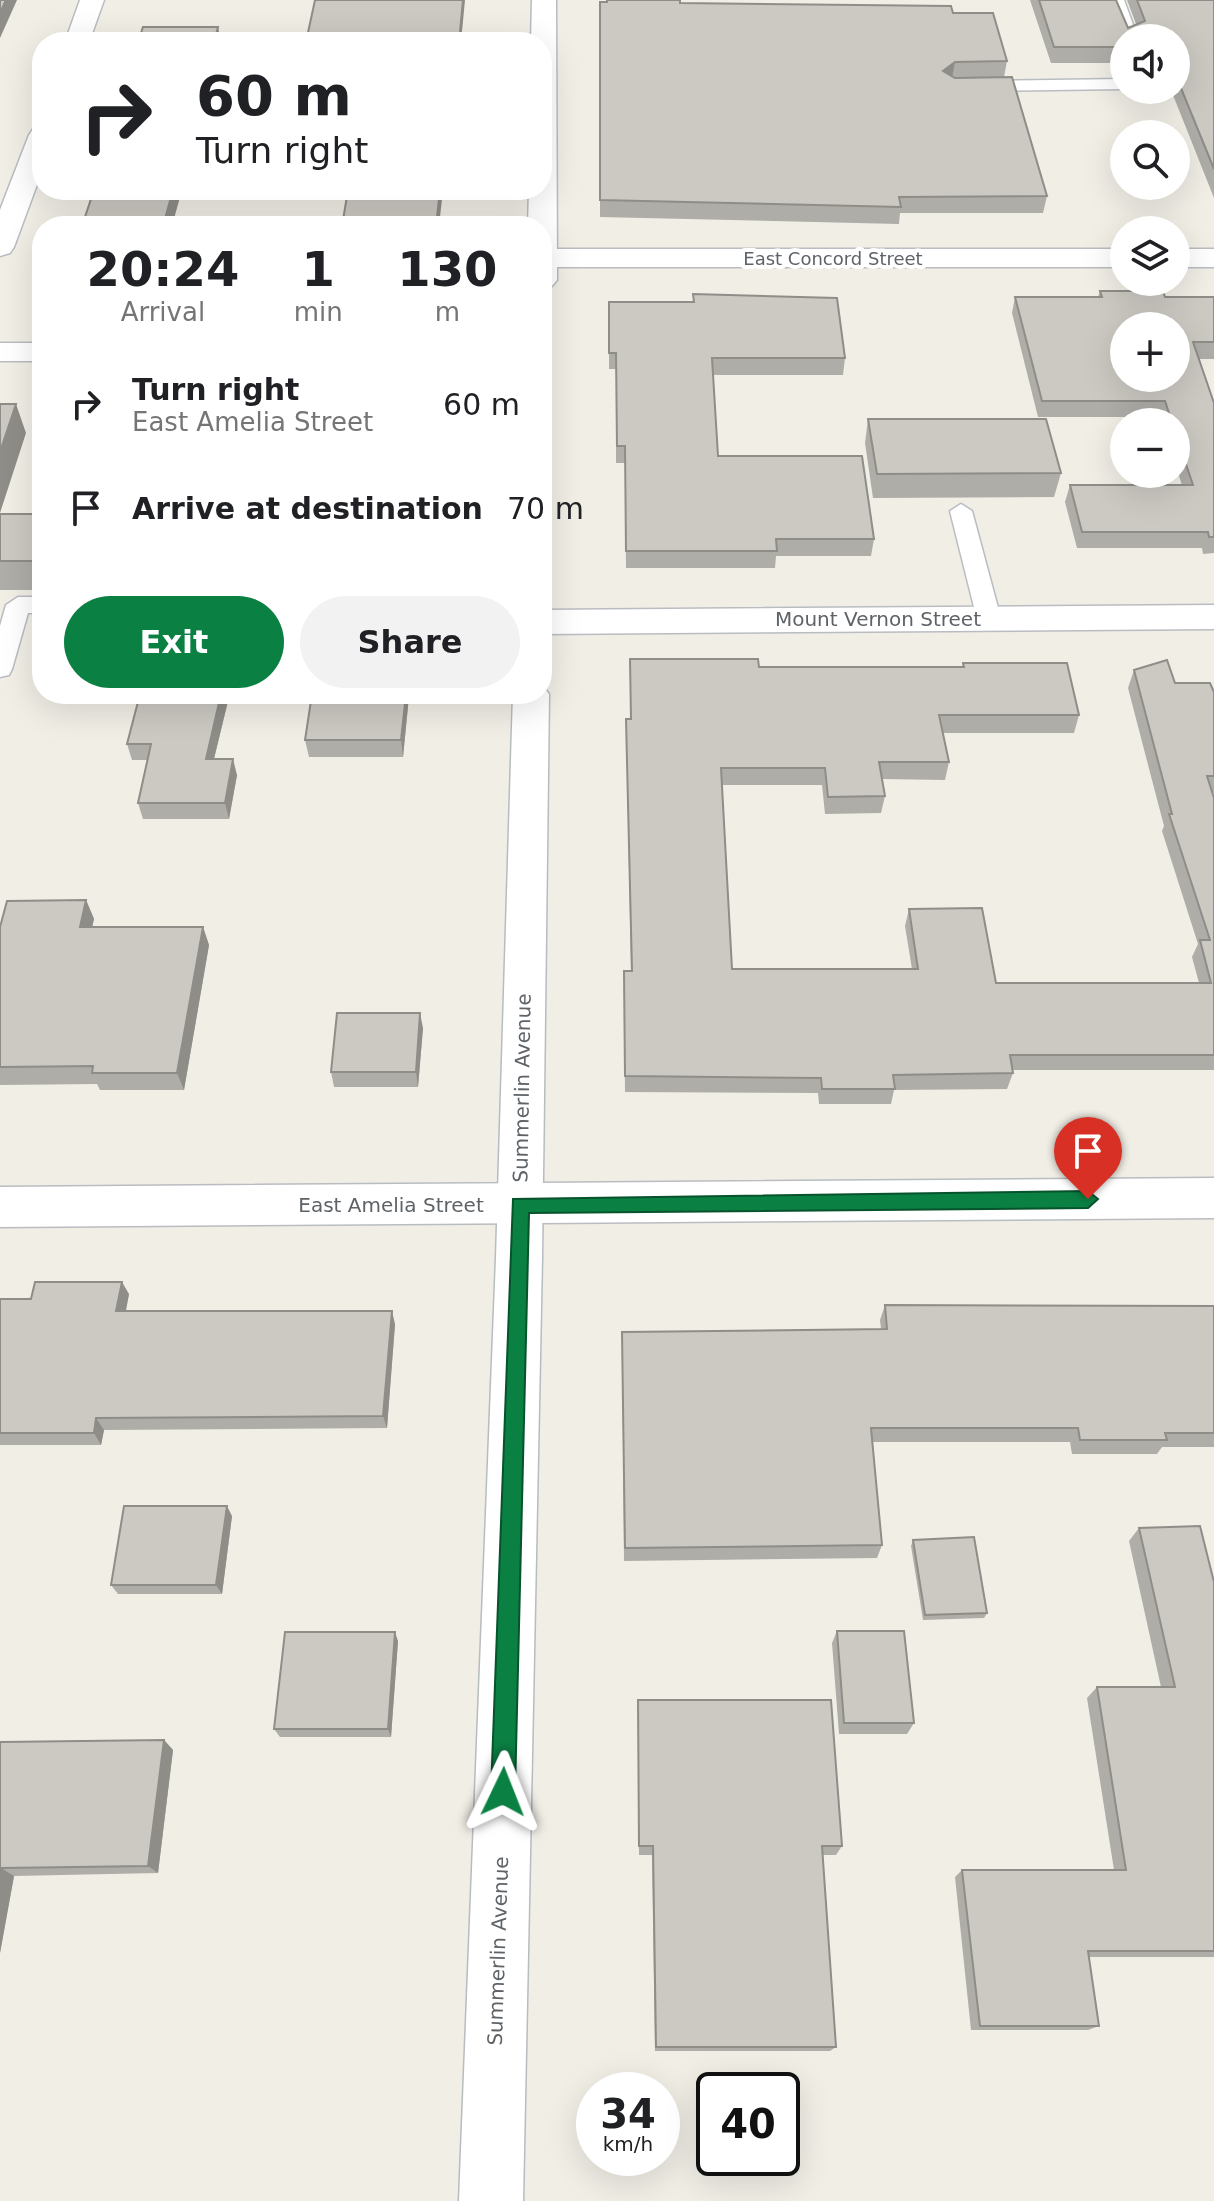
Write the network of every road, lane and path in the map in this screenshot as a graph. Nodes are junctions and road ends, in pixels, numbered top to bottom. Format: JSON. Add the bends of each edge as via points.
{"nodes":[{"id":1,"x":92,"y":0,"type":"edge"},
{"id":2,"x":544,"y":0,"type":"edge"},
{"id":3,"x":1116,"y":0,"type":"edge"},
{"id":4,"x":1125,"y":24,"type":"edge"},
{"id":5,"x":81,"y":32,"type":"edge"},
{"id":6,"x":544,"y":32,"type":"edge"},
{"id":7,"x":1110,"y":84,"type":"edge"},
{"id":8,"x":952,"y":86,"type":"edge"},
{"id":9,"x":32,"y":162,"type":"edge"},
{"id":10,"x":0,"y":247,"type":"edge"},
{"id":11,"x":552,"y":258,"type":"edge"},
{"id":12,"x":1110,"y":258,"type":"edge"},
{"id":13,"x":1190,"y":258,"type":"edge"},
{"id":14,"x":1214,"y":258,"type":"edge"},
{"id":15,"x":0,"y":352,"type":"edge"},
{"id":16,"x":32,"y":352,"type":"edge"},
{"id":17,"x":961,"y":511,"type":"edge"},
{"id":18,"x":32,"y":605,"type":"edge"},
{"id":19,"x":1214,"y":617,"type":"edge"},
{"id":20,"x":989,"y":619,"type":"junction"},
{"id":21,"x":552,"y":622,"type":"edge"},
{"id":22,"x":0,"y":669,"type":"edge"},
{"id":23,"x":531,"y":704,"type":"edge"},
{"id":24,"x":1214,"y":1198,"type":"edge"},
{"id":25,"x":520,"y":1205,"type":"junction"},
{"id":26,"x":0,"y":1207,"type":"edge"},
{"id":27,"x":491,"y":2201,"type":"edge"}],
"edges":[{"from":1,"to":5,"type":"street"},
{"from":2,"to":6,"type":"street"},
{"from":3,"to":4,"type":"lane"},
{"from":7,"to":8,"type":"lane"},
{"from":9,"to":10,"type":"street"},
{"from":11,"to":12,"type":"street","name":"East Concord Street"},
{"from":13,"to":14,"type":"street"},
{"from":15,"to":16,"type":"street"},
{"from":17,"to":20,"type":"lane"},
{"from":18,"to":22,"type":"lane","via":[[18,605]]},
{"from":19,"to":20,"type":"street","name":"Mount Vernon Street"},
{"from":20,"to":21,"type":"street","name":"Mount Vernon Street"},
{"from":23,"to":25,"type":"street","name":"Summerlin Avenue"},
{"from":24,"to":25,"type":"street","name":"East Amelia Street"},
{"from":25,"to":26,"type":"street","name":"East Amelia Street"},
{"from":25,"to":27,"type":"street","name":"Summerlin Avenue"}]}
